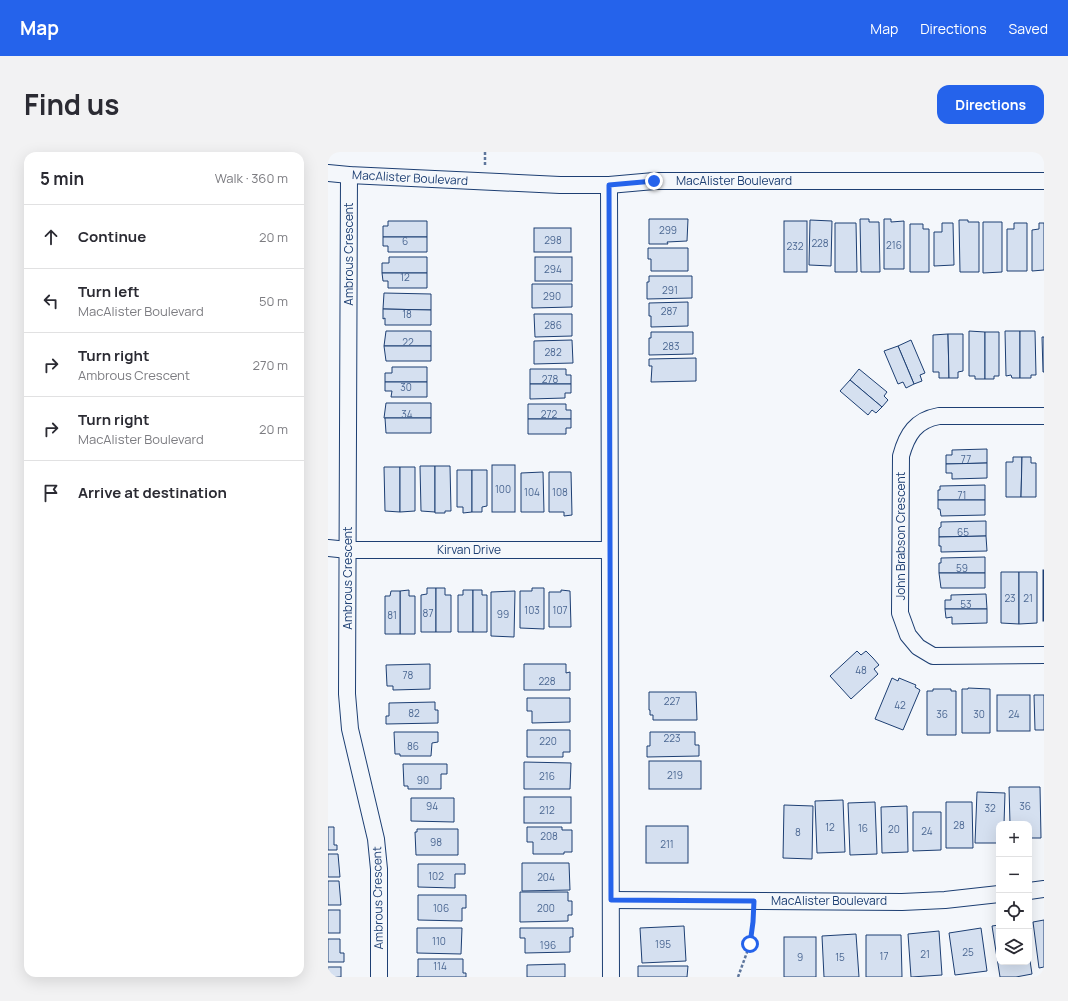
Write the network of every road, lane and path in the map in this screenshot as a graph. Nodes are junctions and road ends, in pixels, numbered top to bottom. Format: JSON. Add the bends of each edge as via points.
{"nodes":[{"id":1,"x":328,"y":173,"type":"edge"},
{"id":2,"x":349,"y":175,"type":"junction"},
{"id":3,"x":1044,"y":181,"type":"edge"},
{"id":4,"x":609,"y":185,"type":"junction"},
{"id":5,"x":1044,"y":416,"type":"edge"},
{"id":6,"x":328,"y":548,"type":"edge"},
{"id":7,"x":348,"y":550,"type":"junction"},
{"id":8,"x":609,"y":550,"type":"junction"},
{"id":9,"x":1044,"y":655,"type":"edge"},
{"id":10,"x":1044,"y":889,"type":"edge"},
{"id":11,"x":1032,"y":891,"type":"edge"},
{"id":12,"x":996,"y":894,"type":"edge"},
{"id":13,"x":611,"y":900,"type":"junction"},
{"id":14,"x":754,"y":901,"type":"junction"},
{"id":15,"x":379,"y":977,"type":"edge"},
{"id":16,"x":611,"y":977,"type":"edge"},
{"id":17,"x":738,"y":977,"type":"edge"}],
"edges":[{"from":1,"to":2,"type":"street","name":"MacAlister Boulevard"},
{"from":2,"to":4,"type":"street","name":"MacAlister Boulevard"},
{"from":2,"to":7,"type":"street","name":"Ambrous Crescent"},
{"from":3,"to":4,"type":"street","name":"MacAlister Boulevard","via":[[654,181]]},
{"from":4,"to":8,"type":"street"},
{"from":5,"to":9,"type":"street","name":"John Brabson Crescent","via":[[939,416],[928,418],[910,432],[902,456],[900,613],[908,635],[918,647],[933,656]]},
{"from":6,"to":7,"type":"street","name":"Kirvan Drive"},
{"from":7,"to":8,"type":"street","name":"Kirvan Drive"},
{"from":7,"to":15,"type":"street","name":"Ambrous Crescent","via":[[347,694],[350,729],[376,839]]},
{"from":8,"to":13,"type":"street"},
{"from":10,"to":11,"type":"street"},
{"from":12,"to":14,"type":"street","name":"MacAlister Boulevard","via":[[902,902]]},
{"from":13,"to":14,"type":"street","name":"MacAlister Boulevard"},
{"from":13,"to":16,"type":"street"},
{"from":14,"to":17,"type":"path","via":[[750,944]]}]}
